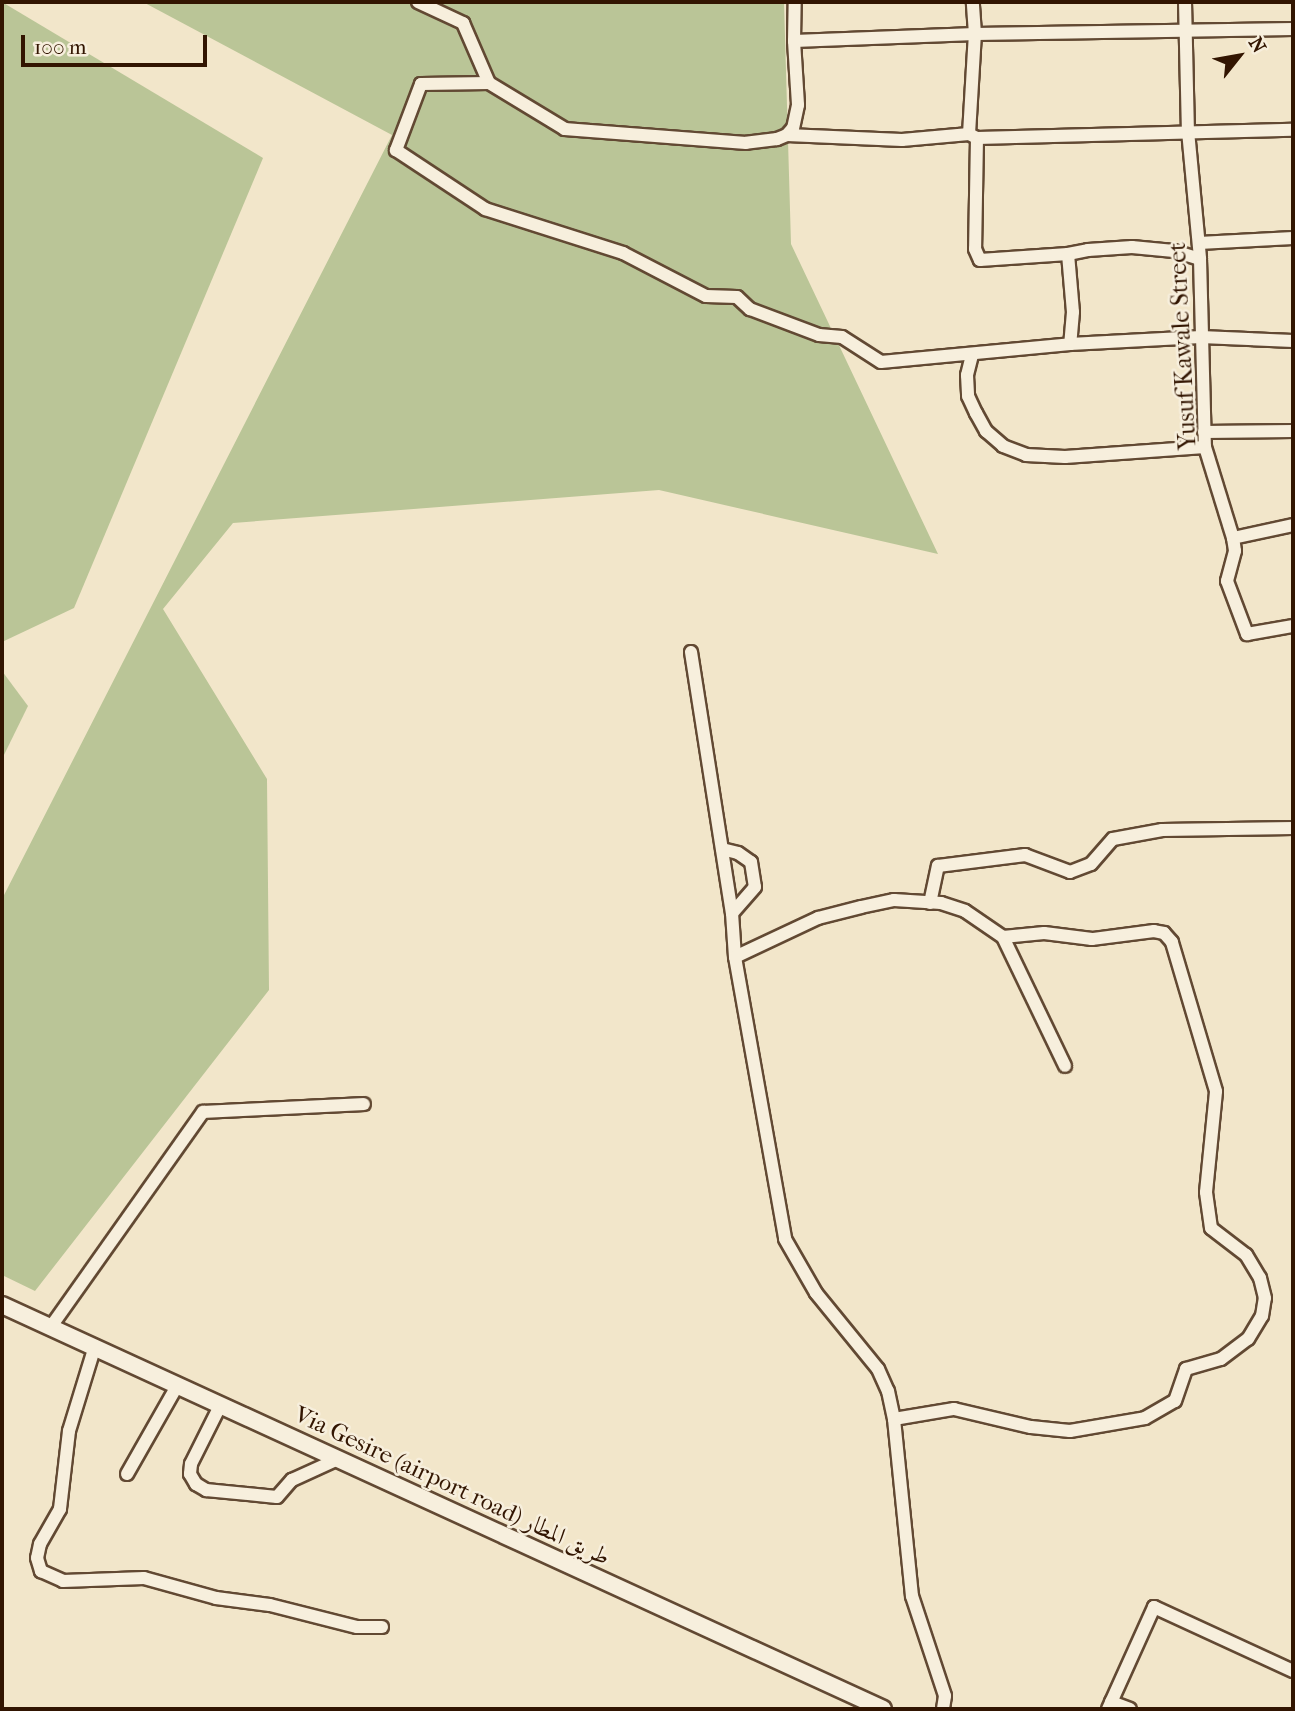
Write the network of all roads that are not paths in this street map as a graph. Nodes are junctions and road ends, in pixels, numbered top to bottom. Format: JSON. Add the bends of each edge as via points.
{"nodes":[{"id":1,"x":418,"y":2,"type":"edge"},
{"id":2,"x":795,"y":2,"type":"edge"},
{"id":3,"x":973,"y":2,"type":"edge"},
{"id":4,"x":1185,"y":2,"type":"edge"},
{"id":5,"x":1184,"y":29,"type":"junction"},
{"id":6,"x":1293,"y":29,"type":"edge"},
{"id":7,"x":975,"y":34,"type":"junction"},
{"id":8,"x":794,"y":41,"type":"junction"},
{"id":9,"x":489,"y":83,"type":"junction"},
{"id":10,"x":1293,"y":130,"type":"edge"},
{"id":11,"x":1188,"y":131,"type":"junction"},
{"id":12,"x":787,"y":135,"type":"junction"},
{"id":13,"x":973,"y":136,"type":"junction"},
{"id":14,"x":1293,"y":238,"type":"edge"},
{"id":15,"x":1199,"y":243,"type":"junction"},
{"id":16,"x":1068,"y":254,"type":"junction"},
{"id":17,"x":1200,"y":259,"type":"junction"},
{"id":18,"x":1201,"y":337,"type":"junction"},
{"id":19,"x":1293,"y":341,"type":"edge"},
{"id":20,"x":1070,"y":344,"type":"junction"},
{"id":21,"x":972,"y":355,"type":"junction"},
{"id":22,"x":1293,"y":431,"type":"edge"},
{"id":23,"x":1204,"y":432,"type":"junction"},
{"id":24,"x":1205,"y":447,"type":"junction"},
{"id":25,"x":1293,"y":525,"type":"edge"},
{"id":26,"x":1233,"y":538,"type":"junction"},
{"id":27,"x":1293,"y":626,"type":"edge"},
{"id":28,"x":691,"y":652,"type":"dead end"},
{"id":29,"x":1293,"y":828,"type":"edge"},
{"id":30,"x":722,"y":849,"type":"junction"},
{"id":31,"x":930,"y":903,"type":"junction"},
{"id":32,"x":732,"y":913,"type":"junction"},
{"id":33,"x":1003,"y":937,"type":"junction"},
{"id":34,"x":735,"y":957,"type":"junction"},
{"id":35,"x":1065,"y":1066,"type":"dead end"},
{"id":36,"x":364,"y":1104,"type":"dead end"},
{"id":37,"x":2,"y":1305,"type":"edge"},
{"id":38,"x":50,"y":1328,"type":"junction"},
{"id":39,"x":95,"y":1346,"type":"junction"},
{"id":40,"x":177,"y":1386,"type":"junction"},
{"id":41,"x":221,"y":1404,"type":"junction"},
{"id":42,"x":894,"y":1419,"type":"junction"},
{"id":43,"x":338,"y":1459,"type":"junction"},
{"id":44,"x":127,"y":1474,"type":"dead end"},
{"id":45,"x":382,"y":1627,"type":"dead end"},
{"id":46,"x":1293,"y":1671,"type":"edge"},
{"id":47,"x":1110,"y":1705,"type":"edge"},
{"id":48,"x":883,"y":1709,"type":"edge"},
{"id":49,"x":943,"y":1709,"type":"edge"},
{"id":50,"x":1130,"y":1709,"type":"edge"}],
"edges":[{"from":1,"to":9,"type":"street","via":[[463,23]]},
{"from":2,"to":8,"type":"street"},
{"from":3,"to":7,"type":"street"},
{"from":4,"to":5,"type":"street","name":"Yusuf Kawale Street"},
{"from":5,"to":6,"type":"street"},
{"from":5,"to":7,"type":"street"},
{"from":5,"to":11,"type":"street","name":"Yusuf Kawale Street"},
{"from":7,"to":8,"type":"street"},
{"from":7,"to":13,"type":"street"},
{"from":8,"to":12,"type":"street","via":[[798,105]]},
{"from":9,"to":12,"type":"street","via":[[565,128],[746,143]]},
{"from":9,"to":21,"type":"street","via":[[421,84],[396,150],[485,209],[623,253],[706,296],[737,296],[750,309],[819,335],[842,337],[881,362]]},
{"from":10,"to":11,"type":"street"},
{"from":11,"to":13,"type":"street"},
{"from":11,"to":15,"type":"street","name":"Yusuf Kawale Street"},
{"from":12,"to":13,"type":"street","via":[[902,140]]},
{"from":13,"to":16,"type":"street","via":[[979,260]]},
{"from":14,"to":15,"type":"street"},
{"from":15,"to":17,"type":"street","name":"Yusuf Kawale Street"},
{"from":16,"to":17,"type":"street","via":[[1132,247]]},
{"from":16,"to":20,"type":"street","via":[[1073,312]]},
{"from":17,"to":18,"type":"street","name":"Yusuf Kawale Street"},
{"from":18,"to":19,"type":"street"},
{"from":18,"to":20,"type":"street"},
{"from":18,"to":23,"type":"street","name":"Yusuf Kawale Street"},
{"from":20,"to":21,"type":"street"},
{"from":21,"to":24,"type":"street","via":[[968,396],[986,431],[1003,446],[1026,455],[1065,457]]},
{"from":22,"to":23,"type":"street"},
{"from":23,"to":24,"type":"street","name":"Yusuf Kawale Street"},
{"from":24,"to":26,"type":"street","name":"Yusuf Kawale Street"},
{"from":25,"to":26,"type":"street"},
{"from":26,"to":27,"type":"street","name":"Yusuf Kawale Street","via":[[1235,551],[1227,581],[1247,634]]},
{"from":28,"to":30,"type":"street"},
{"from":29,"to":31,"type":"street","via":[[1162,830],[1113,839],[1091,863],[1070,872],[1026,855],[938,866]]},
{"from":30,"to":32,"type":"street"},
{"from":30,"to":32,"type":"street","via":[[751,862],[755,887]]},
{"from":31,"to":33,"type":"street","via":[[965,911]]},
{"from":31,"to":34,"type":"street","via":[[894,901],[818,919]]},
{"from":32,"to":34,"type":"street"},
{"from":33,"to":35,"type":"street"},
{"from":33,"to":42,"type":"street","via":[[1044,933],[1092,939],[1154,931],[1164,933],[1172,942],[1216,1091],[1206,1192],[1211,1228],[1246,1255],[1260,1278],[1265,1297],[1262,1317],[1248,1339],[1221,1359],[1186,1369],[1175,1401],[1145,1418],[1070,1431],[954,1409]]},
{"from":34,"to":42,"type":"street","via":[[785,1239],[816,1293],[878,1369]]},
{"from":36,"to":38,"type":"street","via":[[203,1112]]},
{"from":37,"to":38,"type":"main road","name":"Via Gesire (airport road) طريق المطار"},
{"from":38,"to":39,"type":"main road","name":"Via Gesire (airport road) طريق المطار"},
{"from":39,"to":40,"type":"main road","name":"Via Gesire (airport road) طريق المطار"},
{"from":39,"to":45,"type":"street","via":[[69,1431],[60,1509],[40,1544],[37,1558],[41,1571],[63,1581],[144,1578],[216,1598],[270,1605],[357,1627]]},
{"from":40,"to":41,"type":"main road","name":"Via Gesire (airport road) طريق المطار"},
{"from":40,"to":44,"type":"street"},
{"from":41,"to":43,"type":"main road","name":"Via Gesire (airport road) طريق المطار"},
{"from":41,"to":43,"type":"street","via":[[191,1464],[190,1474],[206,1490],[277,1497],[292,1480]]},
{"from":42,"to":49,"type":"street","via":[[912,1596],[945,1696]]},
{"from":43,"to":48,"type":"main road","name":"Via Gesire (airport road) طريق المطار"},
{"from":46,"to":47,"type":"street","via":[[1154,1607]]},
{"from":47,"to":50,"type":"street"}]}
